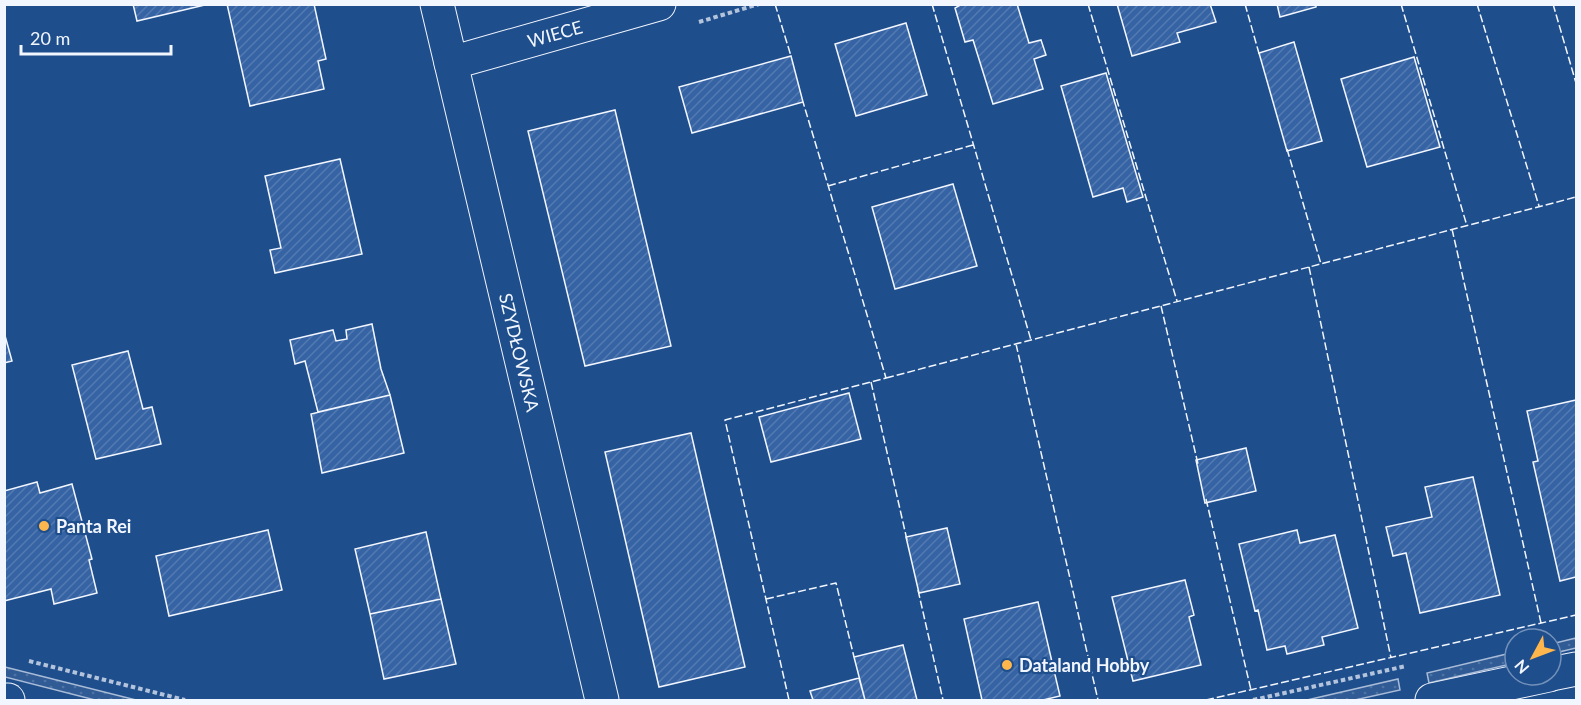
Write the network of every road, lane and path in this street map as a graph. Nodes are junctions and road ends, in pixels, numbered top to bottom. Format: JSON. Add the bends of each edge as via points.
{"nodes":[{"id":1,"x":437,"y":4,"type":"edge"},
{"id":2,"x":659,"y":4,"type":"edge"},
{"id":3,"x":451,"y":63,"type":"junction"},
{"id":4,"x":25,"y":660,"type":"dead end"},
{"id":5,"x":1413,"y":664,"type":"dead end"},
{"id":6,"x":1503,"y":685,"type":"edge"},
{"id":7,"x":185,"y":700,"type":"edge"},
{"id":8,"x":602,"y":700,"type":"edge"},
{"id":9,"x":1253,"y":700,"type":"edge"},
{"id":10,"x":1432,"y":700,"type":"edge"}],
"edges":[{"from":1,"to":3,"type":"street","name":"SZYDŁOWSKA"},
{"from":2,"to":3,"type":"street","name":"WIECE"},
{"from":3,"to":8,"type":"street","name":"SZYDŁOWSKA"},
{"from":4,"to":7,"type":"path"},
{"from":5,"to":9,"type":"path"},
{"from":6,"to":10,"type":"street"}]}
